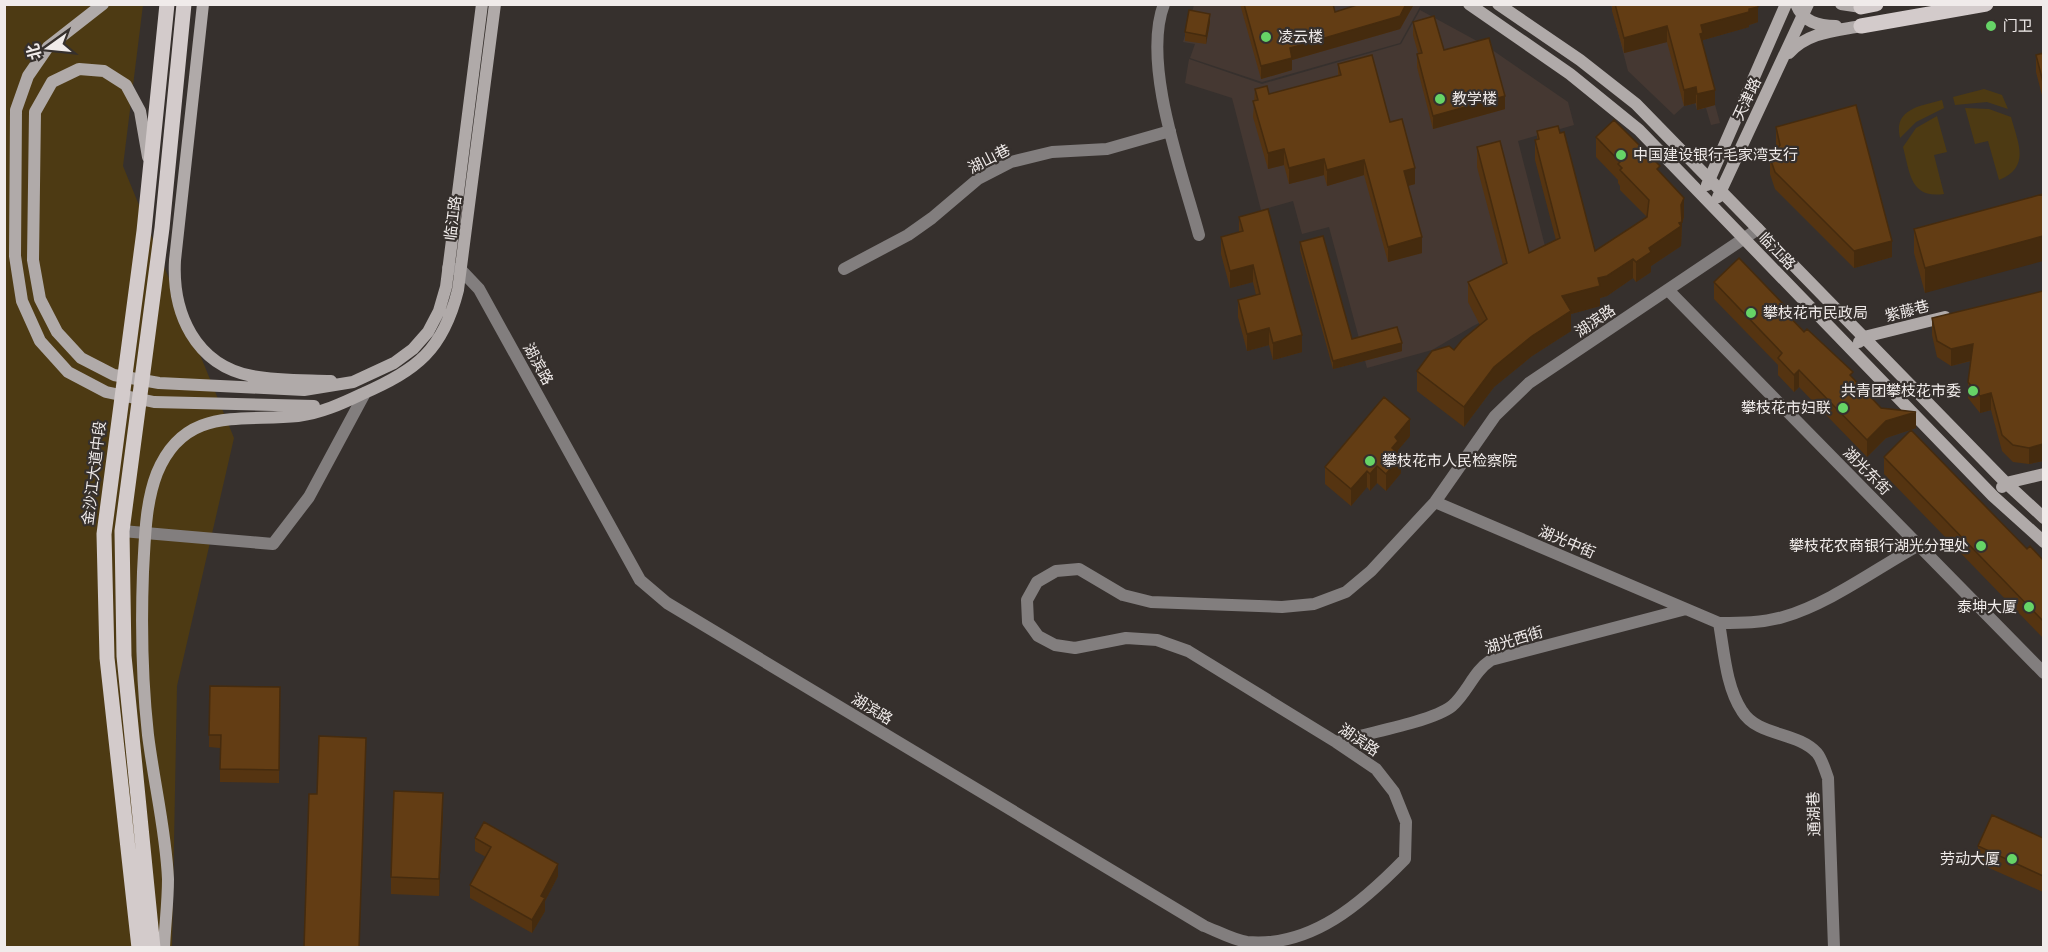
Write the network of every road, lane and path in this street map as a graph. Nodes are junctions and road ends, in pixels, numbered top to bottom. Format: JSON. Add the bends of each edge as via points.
{"nodes":[{"id":1,"x":104,"y":4,"type":"edge"},
{"id":2,"x":167,"y":4,"type":"edge"},
{"id":3,"x":184,"y":4,"type":"edge"},
{"id":4,"x":203,"y":4,"type":"edge"},
{"id":5,"x":482,"y":4,"type":"edge"},
{"id":6,"x":495,"y":4,"type":"edge"},
{"id":7,"x":1164,"y":4,"type":"edge"},
{"id":8,"x":1469,"y":4,"type":"edge"},
{"id":9,"x":1498,"y":4,"type":"edge"},
{"id":10,"x":1785,"y":4,"type":"edge"},
{"id":11,"x":1796,"y":4,"type":"edge"},
{"id":12,"x":1808,"y":4,"type":"edge"},
{"id":13,"x":1841,"y":4,"type":"edge"},
{"id":14,"x":1876,"y":4,"type":"edge"},
{"id":15,"x":1986,"y":4,"type":"edge"},
{"id":16,"x":1861,"y":7,"type":"joint"},
{"id":17,"x":1803,"y":17,"type":"junction"},
{"id":18,"x":1862,"y":26,"type":"junction"},
{"id":19,"x":1779,"y":65,"type":"junction"},
{"id":20,"x":1170,"y":131,"type":"junction"},
{"id":21,"x":150,"y":170,"type":"junction"},
{"id":22,"x":1710,"y":179,"type":"junction"},
{"id":23,"x":1722,"y":190,"type":"junction"},
{"id":24,"x":1702,"y":195,"type":"junction"},
{"id":25,"x":1714,"y":207,"type":"junction"},
{"id":26,"x":1758,"y":228,"type":"junction"},
{"id":27,"x":1200,"y":235,"type":"dead end"},
{"id":28,"x":1744,"y":238,"type":"junction"},
{"id":29,"x":455,"y":269,"type":"junction"},
{"id":30,"x":844,"y":269,"type":"dead end"},
{"id":31,"x":1668,"y":290,"type":"junction"},
{"id":32,"x":1954,"y":315,"type":"edge"},
{"id":33,"x":1864,"y":337,"type":"junction"},
{"id":34,"x":1852,"y":349,"type":"junction"},
{"id":35,"x":353,"y":382,"type":"junction"},
{"id":36,"x":365,"y":393,"type":"junction"},
{"id":37,"x":2043,"y":474,"type":"edge"},
{"id":38,"x":2006,"y":483,"type":"junction"},
{"id":39,"x":1994,"y":496,"type":"junction"},
{"id":40,"x":1435,"y":502,"type":"junction"},
{"id":41,"x":2043,"y":518,"type":"edge"},
{"id":42,"x":122,"y":531,"type":"junction"},
{"id":43,"x":2043,"y":542,"type":"edge"},
{"id":44,"x":1919,"y":545,"type":"junction"},
{"id":45,"x":1686,"y":609,"type":"junction"},
{"id":46,"x":1719,"y":623,"type":"junction"},
{"id":47,"x":2043,"y":673,"type":"edge"},
{"id":48,"x":1336,"y":742,"type":"junction"},
{"id":49,"x":139,"y":948,"type":"edge"},
{"id":50,"x":153,"y":948,"type":"edge"},
{"id":51,"x":164,"y":948,"type":"edge"},
{"id":52,"x":1834,"y":948,"type":"edge"}],
"edges":[{"from":1,"to":36,"type":"main road","via":[[48,47],[28,76],[16,110],[15,256],[22,301],[40,340],[68,372],[106,392],[154,402],[313,407]]},
{"from":2,"to":21,"type":"main road","name":"金沙江大道中段"},
{"from":3,"to":42,"type":"main road","via":[[162,228]]},
{"from":4,"to":35,"type":"main road","via":[[174,281],[183,322],[193,339],[219,363],[251,376]]},
{"from":5,"to":29,"type":"main road","name":"临江路"},
{"from":6,"to":29,"type":"main road","name":"临江路"},
{"from":7,"to":20,"type":"street","via":[[1158,52]]},
{"from":8,"to":24,"type":"main road","name":"临江路","via":[[1613,107]]},
{"from":9,"to":22,"type":"main road","name":"临江路","via":[[1636,104]]},
{"from":10,"to":22,"type":"main road"},
{"from":11,"to":17,"type":"main road"},
{"from":12,"to":17,"type":"main road","name":"天津路"},
{"from":13,"to":16,"type":"main road"},
{"from":14,"to":16,"type":"main road"},
{"from":15,"to":18,"type":"main road"},
{"from":17,"to":18,"type":"main road","via":[[1827,26]]},
{"from":17,"to":19,"type":"main road","name":"天津路"},
{"from":18,"to":19,"type":"main road","via":[[1803,40]]},
{"from":19,"to":23,"type":"main road","name":"天津路"},
{"from":20,"to":27,"type":"street"},
{"from":20,"to":30,"type":"street","name":"湖山巷","via":[[1107,149],[1052,152],[1011,162],[978,179],[908,235]]},
{"from":21,"to":35,"type":"main road","via":[[140,111],[126,85],[104,70],[79,69],[52,82],[35,112],[33,260],[40,299],[57,332],[81,358],[114,375],[159,383],[304,390]]},
{"from":21,"to":49,"type":"main road","name":"金沙江大道中段","via":[[104,534],[107,658]]},
{"from":22,"to":23,"type":"main road","name":"临江路"},
{"from":22,"to":24,"type":"main road"},
{"from":23,"to":25,"type":"main road","name":"天津路"},
{"from":23,"to":26,"type":"main road","name":"临江路"},
{"from":24,"to":25,"type":"main road","name":"临江路"},
{"from":25,"to":28,"type":"main road","name":"临江路"},
{"from":26,"to":28,"type":"street","name":"湖滨路"},
{"from":26,"to":33,"type":"main road","name":"临江路"},
{"from":28,"to":31,"type":"street","name":"湖滨路"},
{"from":28,"to":34,"type":"main road","name":"临江路"},
{"from":29,"to":35,"type":"main road","name":"临江路","via":[[428,332],[413,349],[394,363]]},
{"from":29,"to":36,"type":"main road","name":"临江路","via":[[452,314],[432,351],[402,376]]},
{"from":29,"to":48,"type":"street","name":"湖滨路","via":[[479,289],[640,580],[667,603],[1204,926],[1245,942],[1279,943],[1329,923],[1368,897],[1404,858],[1406,822],[1394,792],[1376,769]]},
{"from":31,"to":40,"type":"street","name":"湖滨路","via":[[1529,383],[1495,416]]},
{"from":31,"to":44,"type":"street","name":"湖光东街"},
{"from":32,"to":33,"type":"main road","name":"紫藤巷"},
{"from":33,"to":34,"type":"main road"},
{"from":33,"to":38,"type":"main road","name":"临江路"},
{"from":34,"to":39,"type":"main road","name":"临江路"},
{"from":36,"to":42,"type":"street","via":[[309,497],[273,544]]},
{"from":36,"to":51,"type":"main road","via":[[314,413],[223,418],[206,424],[178,442],[158,472],[145,543],[142,650],[148,733],[168,879]]},
{"from":37,"to":38,"type":"main road"},
{"from":38,"to":39,"type":"main road"},
{"from":38,"to":41,"type":"main road","name":"临江路"},
{"from":39,"to":43,"type":"main road","name":"临江路"},
{"from":40,"to":45,"type":"street","name":"湖光中街"},
{"from":40,"to":48,"type":"street","name":"湖滨路","via":[[1346,592],[1314,604],[1282,607],[1151,602],[1123,595],[1079,569],[1056,571],[1037,582],[1026,600],[1028,622],[1038,636],[1055,645],[1075,648],[1126,638],[1157,640],[1188,651]]},
{"from":42,"to":50,"type":"main road","via":[[124,656]]},
{"from":44,"to":46,"type":"street","via":[[1821,601],[1784,617]]},
{"from":44,"to":47,"type":"street","name":"湖光东街"},
{"from":45,"to":46,"type":"street","name":"湖光中街"},
{"from":45,"to":48,"type":"street","name":"湖光西街","via":[[1491,660],[1480,667],[1451,706],[1433,715]]},
{"from":46,"to":52,"type":"street","name":"通湖巷","via":[[1731,687],[1743,713],[1764,728],[1800,739],[1818,754],[1828,778]]}]}
